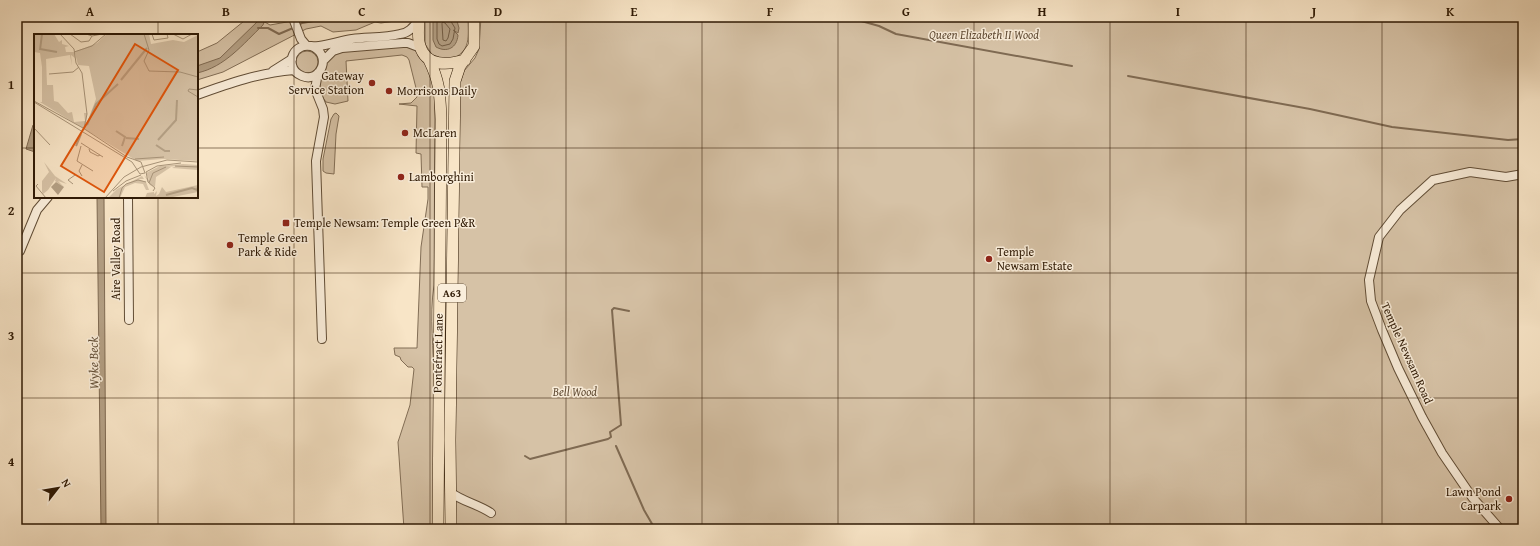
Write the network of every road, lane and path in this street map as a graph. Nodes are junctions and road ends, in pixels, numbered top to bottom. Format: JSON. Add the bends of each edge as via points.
{"nodes":[{"id":1,"x":474,"y":17,"type":"edge"},
{"id":2,"x":293,"y":18,"type":"dead end"},
{"id":3,"x":419,"y":18,"type":"edge"},
{"id":4,"x":297,"y":30,"type":"junction"},
{"id":5,"x":309,"y":46,"type":"junction"},
{"id":6,"x":421,"y":48,"type":"junction"},
{"id":7,"x":296,"y":51,"type":"junction"},
{"id":8,"x":292,"y":59,"type":"junction"},
{"id":9,"x":429,"y":60,"type":"junction"},
{"id":10,"x":465,"y":60,"type":"junction"},
{"id":11,"x":323,"y":61,"type":"junction"},
{"id":12,"x":294,"y":70,"type":"junction"},
{"id":13,"x":270,"y":72,"type":"junction"},
{"id":14,"x":318,"y":73,"type":"junction"},
{"id":15,"x":305,"y":77,"type":"junction"},
{"id":16,"x":316,"y":88,"type":"junction"},
{"id":17,"x":198,"y":95,"type":"edge"},
{"id":18,"x":1523,"y":174,"type":"edge"},
{"id":19,"x":47,"y":198,"type":"edge"},
{"id":20,"x":128,"y":198,"type":"edge"},
{"id":21,"x":20,"y":251,"type":"dead end"},
{"id":22,"x":129,"y":320,"type":"dead end"},
{"id":23,"x":322,"y":340,"type":"dead end"},
{"id":24,"x":450,"y":492,"type":"junction"},
{"id":25,"x":466,"y":502,"type":"junction"},
{"id":26,"x":450,"y":508,"type":"junction"},
{"id":27,"x":491,"y":514,"type":"dead end"},
{"id":28,"x":438,"y":529,"type":"edge"},
{"id":29,"x":451,"y":529,"type":"edge"},
{"id":30,"x":1500,"y":529,"type":"edge"}],
"edges":[{"from":1,"to":10,"type":"highway","number":"A63","via":[[474,46]]},
{"from":2,"to":4,"type":"street"},
{"from":3,"to":5,"type":"street","via":[[412,28],[402,34]]},
{"from":3,"to":6,"type":"highway","number":"A63"},
{"from":4,"to":5,"type":"street","via":[[301,39]]},
{"from":4,"to":7,"type":"street"},
{"from":5,"to":7,"type":"street"},
{"from":5,"to":11,"type":"street","via":[[318,50]]},
{"from":6,"to":9,"type":"highway","number":"A63"},
{"from":6,"to":11,"type":"street","via":[[408,43],[342,48],[333,51]]},
{"from":7,"to":8,"type":"street"},
{"from":8,"to":12,"type":"street"},
{"from":8,"to":13,"type":"street"},
{"from":9,"to":10,"type":"highway","via":[[451,64]]},
{"from":9,"to":28,"type":"highway","name":"Pontefract Lane","number":"A63","via":[[439,84],[441,119]]},
{"from":10,"to":24,"type":"highway","name":"Pontefract Lane","number":"A63","via":[[455,81]]},
{"from":11,"to":14,"type":"street"},
{"from":12,"to":13,"type":"street"},
{"from":12,"to":15,"type":"street"},
{"from":13,"to":17,"type":"street"},
{"from":14,"to":15,"type":"street"},
{"from":14,"to":16,"type":"street"},
{"from":15,"to":16,"type":"street"},
{"from":16,"to":23,"type":"street","via":[[324,117],[316,161]]},
{"from":18,"to":30,"type":"street","name":"Temple Newsam Road","via":[[1506,177],[1470,172],[1433,180],[1400,210],[1379,237],[1369,280],[1371,301],[1398,368],[1422,417],[1442,453],[1468,491]]},
{"from":19,"to":21,"type":"street","via":[[37,210]]},
{"from":20,"to":22,"type":"street","name":"Aire Valley Road"},
{"from":24,"to":25,"type":"street"},
{"from":24,"to":26,"type":"highway","name":"Pontefract Lane","number":"A63"},
{"from":25,"to":26,"type":"street"},
{"from":25,"to":27,"type":"street","via":[[484,508]]},
{"from":26,"to":29,"type":"highway","name":"Pontefract Lane","number":"A63"}]}
